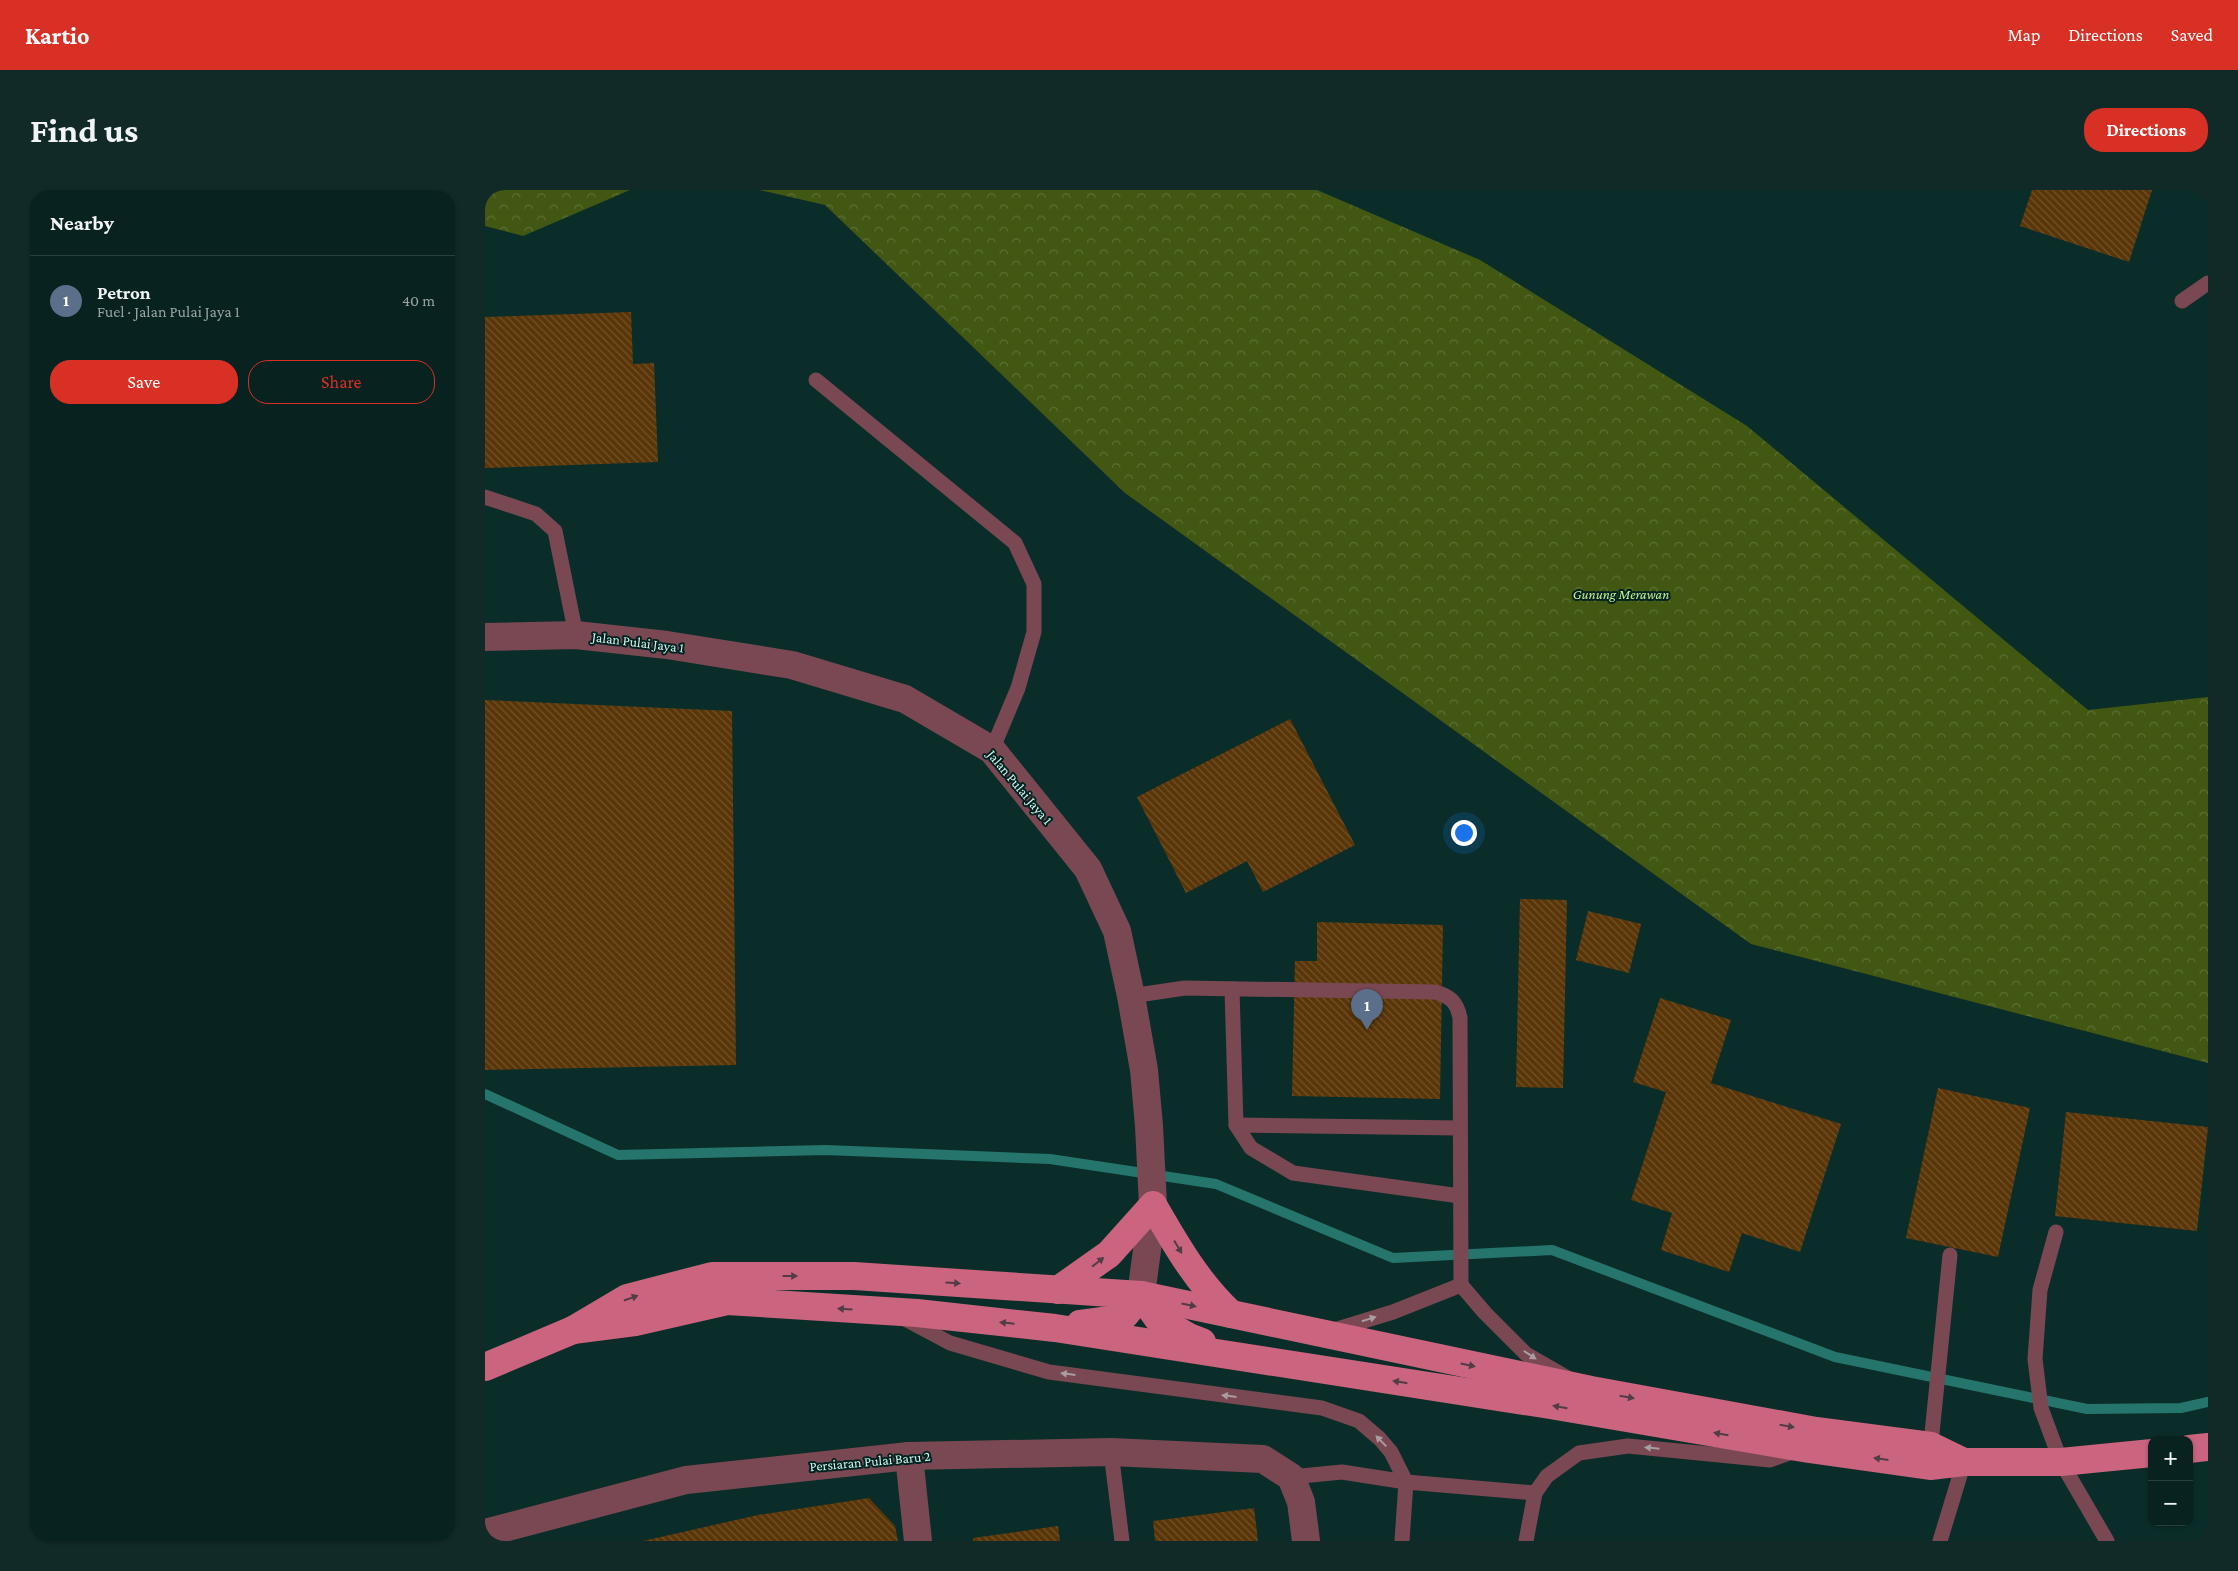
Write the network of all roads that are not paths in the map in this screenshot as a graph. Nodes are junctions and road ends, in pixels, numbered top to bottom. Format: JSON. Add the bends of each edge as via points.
{"nodes":[{"id":1,"x":2208,"y":283,"type":"edge"},
{"id":2,"x":2182,"y":301,"type":"dead end"},
{"id":3,"x":816,"y":380,"type":"dead end"},
{"id":4,"x":485,"y":497,"type":"edge"},
{"id":5,"x":576,"y":635,"type":"junction"},
{"id":6,"x":485,"y":637,"type":"edge"},
{"id":7,"x":992,"y":750,"type":"junction"},
{"id":8,"x":1232,"y":988,"type":"junction"},
{"id":9,"x":1131,"y":996,"type":"junction"},
{"id":10,"x":1236,"y":1125,"type":"junction"},
{"id":11,"x":1460,"y":1128,"type":"junction"},
{"id":12,"x":1461,"y":1196,"type":"junction"},
{"id":13,"x":1153,"y":1199,"type":"junction"},
{"id":14,"x":2056,"y":1232,"type":"dead end"},
{"id":15,"x":1950,"y":1255,"type":"dead end"},
{"id":16,"x":1460,"y":1277,"type":"junction"},
{"id":17,"x":1058,"y":1290,"type":"junction"},
{"id":18,"x":1141,"y":1295,"type":"junction"},
{"id":19,"x":893,"y":1312,"type":"junction"},
{"id":20,"x":1231,"y":1314,"type":"junction"},
{"id":21,"x":1055,"y":1328,"type":"junction"},
{"id":22,"x":573,"y":1330,"type":"junction"},
{"id":23,"x":1322,"y":1334,"type":"junction"},
{"id":24,"x":1251,"y":1358,"type":"junction"},
{"id":25,"x":485,"y":1367,"type":"edge"},
{"id":26,"x":1591,"y":1390,"type":"junction"},
{"id":27,"x":1804,"y":1448,"type":"junction"},
{"id":28,"x":2208,"y":1448,"type":"edge"},
{"id":29,"x":2193,"y":1449,"type":"edge"},
{"id":30,"x":1111,"y":1452,"type":"junction"},
{"id":31,"x":2148,"y":1453,"type":"edge"},
{"id":32,"x":909,"y":1456,"type":"junction"},
{"id":33,"x":1930,"y":1456,"type":"junction"},
{"id":34,"x":1964,"y":1462,"type":"junction"},
{"id":35,"x":2061,"y":1462,"type":"junction"},
{"id":36,"x":1291,"y":1477,"type":"junction"},
{"id":37,"x":1406,"y":1482,"type":"junction"},
{"id":38,"x":1535,"y":1493,"type":"junction"},
{"id":39,"x":485,"y":1534,"type":"edge"},
{"id":40,"x":918,"y":1541,"type":"edge"},
{"id":41,"x":1122,"y":1541,"type":"edge"},
{"id":42,"x":1306,"y":1541,"type":"edge"},
{"id":43,"x":1402,"y":1541,"type":"edge"},
{"id":44,"x":1526,"y":1541,"type":"edge"},
{"id":45,"x":1940,"y":1541,"type":"edge"},
{"id":46,"x":2107,"y":1541,"type":"edge"}],
"edges":[{"from":1,"to":2,"type":"lane"},
{"from":3,"to":7,"type":"lane","via":[[1015,543],[1034,584],[1034,632],[1018,688]]},
{"from":4,"to":5,"type":"lane","via":[[536,514],[555,530]]},
{"from":5,"to":6,"type":"street","name":"Jalan Pulai Jaya 1"},
{"from":5,"to":7,"type":"street","name":"Jalan Pulai Jaya 1","via":[[667,645],[792,665],[905,699]]},
{"from":7,"to":9,"type":"street","name":"Jalan Pulai Jaya 1","via":[[1088,869],[1117,931]]},
{"from":8,"to":9,"type":"lane","via":[[1185,988]]},
{"from":8,"to":10,"type":"lane"},
{"from":8,"to":11,"type":"lane","via":[[1444,994],[1452,999],[1460,1018]]},
{"from":9,"to":13,"type":"street","name":"Jalan Pulai Jaya 1","via":[[1144,1070]]},
{"from":10,"to":11,"type":"lane"},
{"from":10,"to":12,"type":"lane","via":[[1251,1148],[1293,1172]]},
{"from":11,"to":12,"type":"lane"},
{"from":12,"to":16,"type":"lane"},
{"from":17,"to":13,"type":"main road","one_way":true,"via":[[1109,1254]]},
{"from":13,"to":18,"type":"street","name":"Jalan Pulai Jaya 1"},
{"from":13,"to":20,"type":"main road","one_way":true,"via":[[1188,1265],[1209,1294]]},
{"from":14,"to":35,"type":"lane","via":[[2040,1290],[2035,1358],[2041,1408]]},
{"from":15,"to":33,"type":"lane"},
{"from":23,"to":16,"type":"lane","one_way":true,"via":[[1393,1312]]},
{"from":16,"to":26,"type":"lane","one_way":true,"via":[[1485,1313],[1526,1354]]},
{"from":17,"to":18,"type":"main road"},
{"from":22,"to":17,"type":"main road","one_way":true,"via":[[627,1298],[712,1276],[854,1276]]},
{"from":18,"to":20,"type":"main road","one_way":true},
{"from":18,"to":21,"type":"main road","via":[[1125,1315]]},
{"from":18,"to":24,"type":"main road","via":[[1157,1320],[1189,1337]]},
{"from":21,"to":19,"type":"main road","one_way":true},
{"from":19,"to":22,"type":"main road","one_way":true,"via":[[727,1301],[635,1322]]},
{"from":37,"to":19,"type":"lane","one_way":true,"via":[[1391,1452],[1380,1439],[1359,1421],[1322,1408],[1049,1372],[949,1343]]},
{"from":20,"to":23,"type":"main road"},
{"from":21,"to":24,"type":"main road"},
{"from":22,"to":25,"type":"main road"},
{"from":23,"to":26,"type":"main road","one_way":true},
{"from":27,"to":24,"type":"main road","one_way":true},
{"from":26,"to":33,"type":"main road","one_way":true,"via":[[1817,1431]]},
{"from":33,"to":27,"type":"main road","one_way":true},
{"from":27,"to":38,"type":"lane","one_way":true,"via":[[1770,1460],[1628,1446],[1579,1453],[1547,1476]]},
{"from":28,"to":29,"type":"main road"},
{"from":30,"to":32,"type":"street","name":"Persiaran Pulai Baru 2"},
{"from":30,"to":36,"type":"street","name":"Persiaran Pulai Baru 2","via":[[1263,1459]]},
{"from":30,"to":41,"type":"lane"},
{"from":31,"to":35,"type":"main road"},
{"from":32,"to":39,"type":"street","name":"Persiaran Pulai Baru 2","via":[[686,1480]]},
{"from":32,"to":40,"type":"street"},
{"from":33,"to":34,"type":"main road"},
{"from":34,"to":35,"type":"main road"},
{"from":34,"to":45,"type":"lane"},
{"from":35,"to":46,"type":"lane"},
{"from":36,"to":37,"type":"lane","via":[[1342,1472]]},
{"from":36,"to":42,"type":"street","via":[[1301,1502]]},
{"from":37,"to":38,"type":"lane"},
{"from":37,"to":43,"type":"lane"},
{"from":38,"to":44,"type":"lane"}]}
